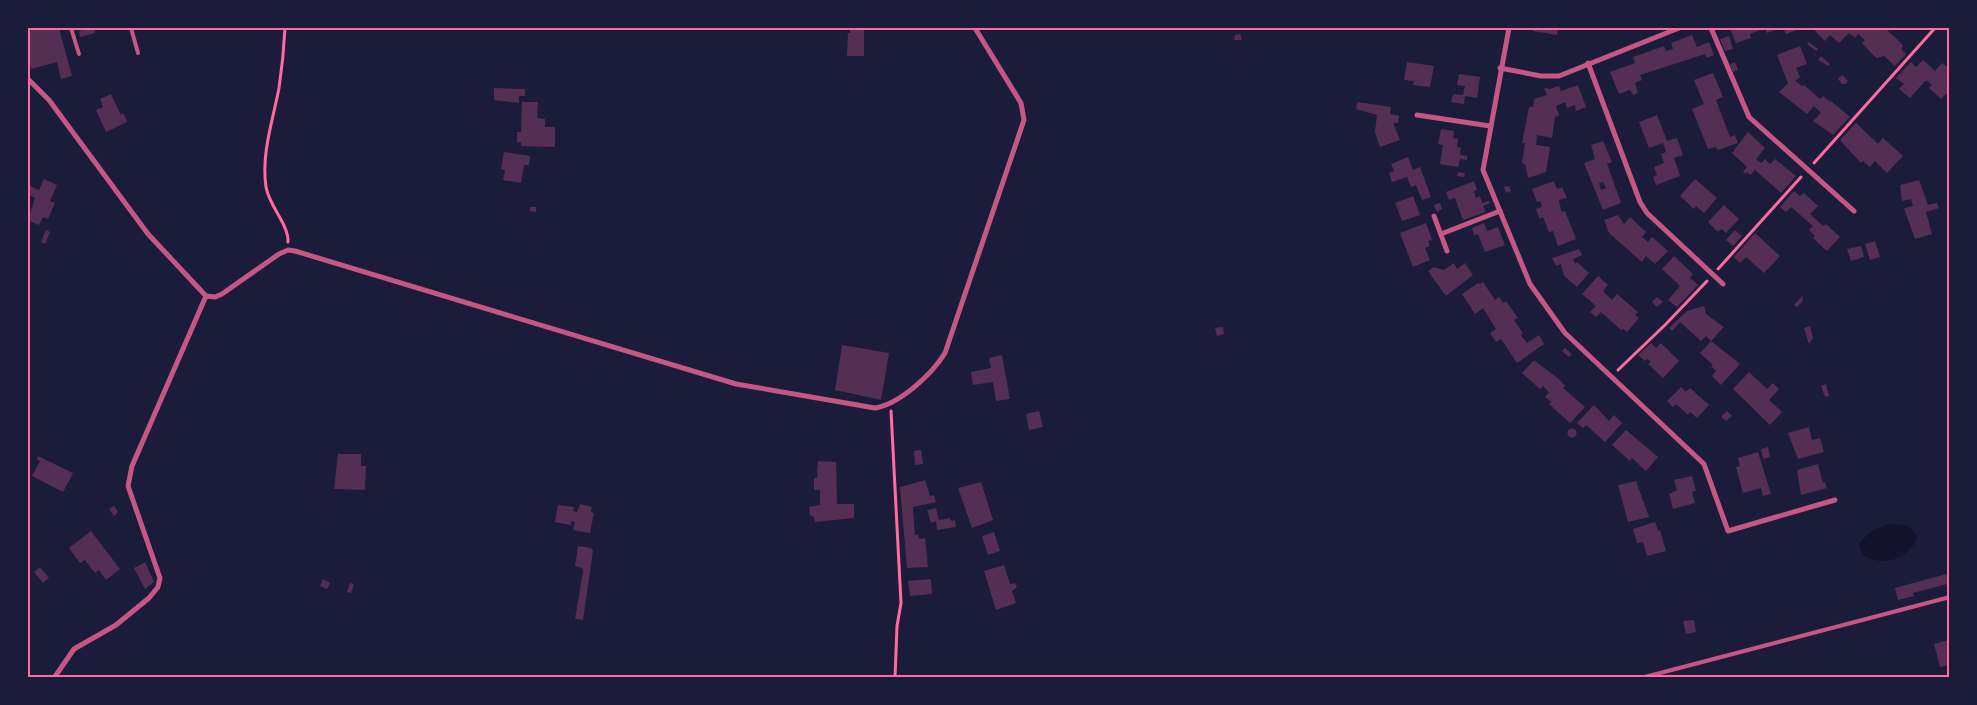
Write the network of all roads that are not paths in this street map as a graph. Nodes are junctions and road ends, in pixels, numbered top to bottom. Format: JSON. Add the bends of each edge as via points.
{"nodes":[{"id":1,"x":71,"y":28,"type":"edge"},
{"id":2,"x":132,"y":28,"type":"edge"},
{"id":3,"x":975,"y":28,"type":"edge"},
{"id":4,"x":1508,"y":28,"type":"edge"},
{"id":5,"x":1679,"y":28,"type":"edge"},
{"id":6,"x":1711,"y":28,"type":"edge"},
{"id":7,"x":138,"y":52,"type":"dead end"},
{"id":8,"x":79,"y":54,"type":"dead end"},
{"id":9,"x":1588,"y":63,"type":"junction"},
{"id":10,"x":1500,"y":68,"type":"junction"},
{"id":11,"x":28,"y":79,"type":"edge"},
{"id":12,"x":1417,"y":115,"type":"dead end"},
{"id":13,"x":1490,"y":126,"type":"junction"},
{"id":14,"x":1500,"y":211,"type":"junction"},
{"id":15,"x":1854,"y":211,"type":"dead end"},
{"id":16,"x":1434,"y":216,"type":"dead end"},
{"id":17,"x":1441,"y":234,"type":"junction"},
{"id":18,"x":1447,"y":252,"type":"dead end"},
{"id":19,"x":1723,"y":284,"type":"dead end"},
{"id":20,"x":206,"y":296,"type":"junction"},
{"id":21,"x":1835,"y":500,"type":"dead end"},
{"id":22,"x":1950,"y":597,"type":"edge"},
{"id":23,"x":54,"y":678,"type":"edge"},
{"id":24,"x":1642,"y":678,"type":"edge"}],
"edges":[{"from":1,"to":8,"type":"lane"},
{"from":2,"to":7,"type":"lane"},
{"from":3,"to":20,"type":"street","via":[[1021,103],[1024,120],[945,353],[938,364],[889,406],[853,405],[736,384],[288,250],[222,294]]},
{"from":4,"to":10,"type":"street"},
{"from":5,"to":9,"type":"street"},
{"from":6,"to":15,"type":"street","via":[[1749,117]]},
{"from":9,"to":10,"type":"street","via":[[1559,76]]},
{"from":9,"to":19,"type":"street","via":[[1640,202]]},
{"from":10,"to":13,"type":"street"},
{"from":11,"to":20,"type":"street","via":[[49,100],[148,234]]},
{"from":12,"to":13,"type":"street"},
{"from":13,"to":14,"type":"street","via":[[1483,170]]},
{"from":14,"to":17,"type":"street"},
{"from":14,"to":21,"type":"street","via":[[1530,284],[1565,332],[1704,464],[1728,531]]},
{"from":16,"to":17,"type":"street"},
{"from":17,"to":18,"type":"street"},
{"from":20,"to":23,"type":"street","via":[[132,466],[128,486],[160,578],[158,587],[116,625],[74,648]]},
{"from":22,"to":24,"type":"lane"}]}
